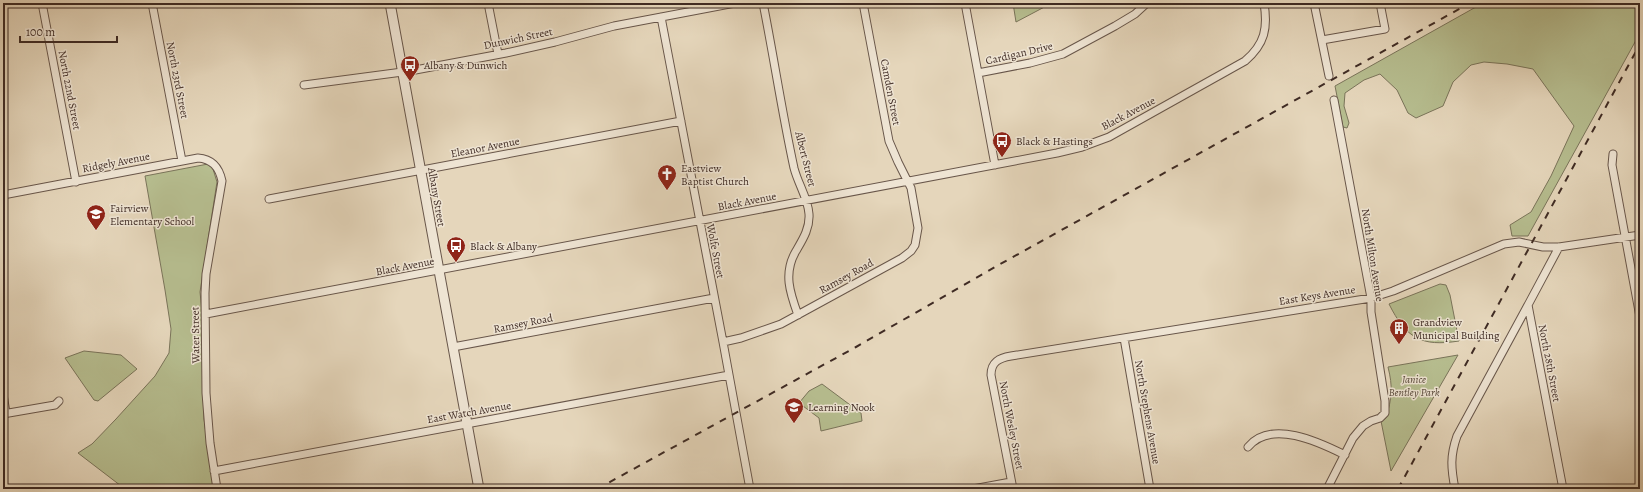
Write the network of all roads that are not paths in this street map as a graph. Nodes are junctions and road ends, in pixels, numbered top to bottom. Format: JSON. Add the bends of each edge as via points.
{"nodes":[{"id":1,"x":42,"y":3,"type":"edge"},
{"id":2,"x":152,"y":3,"type":"edge"},
{"id":3,"x":390,"y":3,"type":"edge"},
{"id":4,"x":488,"y":3,"type":"edge"},
{"id":5,"x":735,"y":3,"type":"edge"},
{"id":6,"x":763,"y":3,"type":"edge"},
{"id":7,"x":863,"y":3,"type":"edge"},
{"id":8,"x":965,"y":3,"type":"edge"},
{"id":9,"x":1146,"y":3,"type":"edge"},
{"id":10,"x":1264,"y":3,"type":"edge"},
{"id":11,"x":1314,"y":3,"type":"edge"},
{"id":12,"x":1380,"y":3,"type":"edge"},
{"id":13,"x":661,"y":17,"type":"junction"},
{"id":14,"x":1322,"y":40,"type":"junction"},
{"id":15,"x":498,"y":54,"type":"junction"},
{"id":16,"x":402,"y":72,"type":"junction"},
{"id":17,"x":978,"y":73,"type":"junction"},
{"id":18,"x":1329,"y":76,"type":"dead end"},
{"id":19,"x":304,"y":85,"type":"dead end"},
{"id":20,"x":1334,"y":100,"type":"dead end"},
{"id":21,"x":681,"y":121,"type":"junction"},
{"id":22,"x":1613,"y":154,"type":"dead end"},
{"id":23,"x":182,"y":161,"type":"junction"},
{"id":24,"x":995,"y":165,"type":"junction"},
{"id":25,"x":420,"y":170,"type":"junction"},
{"id":26,"x":222,"y":181,"type":"joint"},
{"id":27,"x":76,"y":182,"type":"junction"},
{"id":28,"x":909,"y":182,"type":"junction"},
{"id":29,"x":3,"y":195,"type":"edge"},
{"id":30,"x":269,"y":199,"type":"dead end"},
{"id":31,"x":806,"y":201,"type":"junction"},
{"id":32,"x":699,"y":221,"type":"junction"},
{"id":33,"x":1640,"y":235,"type":"edge"},
{"id":34,"x":1625,"y":237,"type":"junction"},
{"id":35,"x":1559,"y":247,"type":"junction"},
{"id":36,"x":439,"y":270,"type":"junction"},
{"id":37,"x":714,"y":298,"type":"junction"},
{"id":38,"x":1371,"y":298,"type":"junction"},
{"id":39,"x":1528,"y":306,"type":"junction"},
{"id":40,"x":206,"y":314,"type":"junction"},
{"id":41,"x":798,"y":315,"type":"junction"},
{"id":42,"x":1640,"y":317,"type":"edge"},
{"id":43,"x":1124,"y":338,"type":"junction"},
{"id":44,"x":723,"y":342,"type":"junction"},
{"id":45,"x":453,"y":347,"type":"junction"},
{"id":46,"x":993,"y":366,"type":"joint"},
{"id":47,"x":729,"y":375,"type":"junction"},
{"id":48,"x":3,"y":394,"type":"edge"},
{"id":49,"x":59,"y":401,"type":"dead end"},
{"id":50,"x":5,"y":414,"type":"edge"},
{"id":51,"x":468,"y":424,"type":"junction"},
{"id":52,"x":1248,"y":447,"type":"dead end"},
{"id":53,"x":1345,"y":456,"type":"junction"},
{"id":54,"x":214,"y":471,"type":"junction"},
{"id":55,"x":1012,"y":485,"type":"edge"},
{"id":56,"x":217,"y":489,"type":"edge"},
{"id":57,"x":479,"y":489,"type":"edge"},
{"id":58,"x":750,"y":489,"type":"edge"},
{"id":59,"x":972,"y":489,"type":"edge"},
{"id":60,"x":1150,"y":489,"type":"edge"},
{"id":61,"x":1327,"y":489,"type":"edge"},
{"id":62,"x":1455,"y":489,"type":"edge"},
{"id":63,"x":1563,"y":489,"type":"edge"}],
"edges":[{"from":1,"to":27,"type":"street","name":"North 22nd Street"},
{"from":2,"to":23,"type":"street","name":"North 23rd Street"},
{"from":3,"to":16,"type":"street","name":"Albany Street"},
{"from":4,"to":15,"type":"street"},
{"from":5,"to":13,"type":"street","name":"Dunwich Street"},
{"from":6,"to":31,"type":"street","name":"Albert Street","via":[[794,168]]},
{"from":7,"to":28,"type":"street","name":"Camden Street","via":[[890,141]]},
{"from":8,"to":17,"type":"street"},
{"from":9,"to":17,"type":"street","name":"Cardigan Drive","via":[[1115,26],[1063,54]]},
{"from":10,"to":24,"type":"street","name":"Black Avenue","via":[[1266,18],[1262,40],[1245,61],[1109,137],[1076,149]]},
{"from":11,"to":14,"type":"street"},
{"from":12,"to":14,"type":"street","via":[[1385,29]]},
{"from":13,"to":15,"type":"street","name":"Dunwich Street"},
{"from":13,"to":21,"type":"street","name":"Wolfe Street"},
{"from":14,"to":18,"type":"street"},
{"from":15,"to":16,"type":"street","name":"Dunwich Street"},
{"from":16,"to":19,"type":"street","name":"Dunwich Street"},
{"from":16,"to":25,"type":"street","name":"Albany Street"},
{"from":17,"to":24,"type":"street"},
{"from":20,"to":38,"type":"street","name":"North Milton Avenue"},
{"from":21,"to":25,"type":"street","name":"Eleanor Avenue"},
{"from":21,"to":32,"type":"street","name":"Wolfe Street"},
{"from":22,"to":34,"type":"street","via":[[1612,165]]},
{"from":23,"to":26,"type":"street","name":"Ridgely Avenue","via":[[206,159],[218,168]]},
{"from":23,"to":27,"type":"street","name":"Ridgely Avenue"},
{"from":24,"to":28,"type":"street","name":"Black Avenue"},
{"from":25,"to":30,"type":"street","name":"Eleanor Avenue"},
{"from":25,"to":36,"type":"street","name":"Albany Street"},
{"from":26,"to":40,"type":"street","name":"Water Street","via":[[206,279]]},
{"from":27,"to":29,"type":"street","name":"Ridgely Avenue"},
{"from":28,"to":31,"type":"street","name":"Black Avenue"},
{"from":28,"to":41,"type":"street","name":"Ramsey Road","via":[[918,228],[916,245],[911,251]]},
{"from":31,"to":32,"type":"street","name":"Black Avenue"},
{"from":31,"to":41,"type":"street","name":"Albert Street","via":[[809,214],[807,231],[795,253],[788,274],[790,291]]},
{"from":32,"to":36,"type":"street","name":"Black Avenue"},
{"from":32,"to":37,"type":"street","name":"Wolfe Street"},
{"from":33,"to":34,"type":"street","name":"East Keys Avenue"},
{"from":34,"to":35,"type":"street","name":"East Keys Avenue"},
{"from":34,"to":42,"type":"street"},
{"from":35,"to":38,"type":"street","name":"East Keys Avenue","via":[[1519,242],[1504,244]]},
{"from":35,"to":39,"type":"street"},
{"from":36,"to":40,"type":"street","name":"Black Avenue"},
{"from":36,"to":45,"type":"street","name":"Albany Street"},
{"from":37,"to":44,"type":"street","name":"Wolfe Street"},
{"from":37,"to":45,"type":"street","name":"Ramsey Road"},
{"from":38,"to":43,"type":"street","name":"East Keys Avenue"},
{"from":38,"to":53,"type":"street","name":"North Milton Avenue","via":[[1385,413],[1363,426],[1353,438]]},
{"from":39,"to":62,"type":"street","via":[[1452,448],[1451,462]]},
{"from":39,"to":63,"type":"street","name":"North 28th Street"},
{"from":40,"to":54,"type":"street","name":"Water Street","via":[[206,393]]},
{"from":41,"to":44,"type":"street","name":"Ramsey Road","via":[[760,332]]},
{"from":43,"to":46,"type":"street","name":"East Keys Avenue","via":[[1004,357]]},
{"from":43,"to":60,"type":"street","name":"North Stephens Avenue"},
{"from":44,"to":47,"type":"street","name":"Wolfe Street"},
{"from":45,"to":51,"type":"street","name":"Albany Street"},
{"from":46,"to":55,"type":"street","name":"North Wesley Street","via":[[992,375]]},
{"from":47,"to":51,"type":"street","name":"East Watch Avenue"},
{"from":47,"to":58,"type":"street","name":"Wolfe Street"},
{"from":48,"to":50,"type":"street"},
{"from":49,"to":50,"type":"street","via":[[55,405]]},
{"from":51,"to":54,"type":"street","name":"East Watch Avenue"},
{"from":51,"to":57,"type":"street","name":"Albany Street"},
{"from":52,"to":53,"type":"street","via":[[1253,441],[1263,437],[1294,435],[1317,441]]},
{"from":53,"to":61,"type":"street"},
{"from":54,"to":56,"type":"street","name":"Water Street"},
{"from":55,"to":59,"type":"street"}]}
